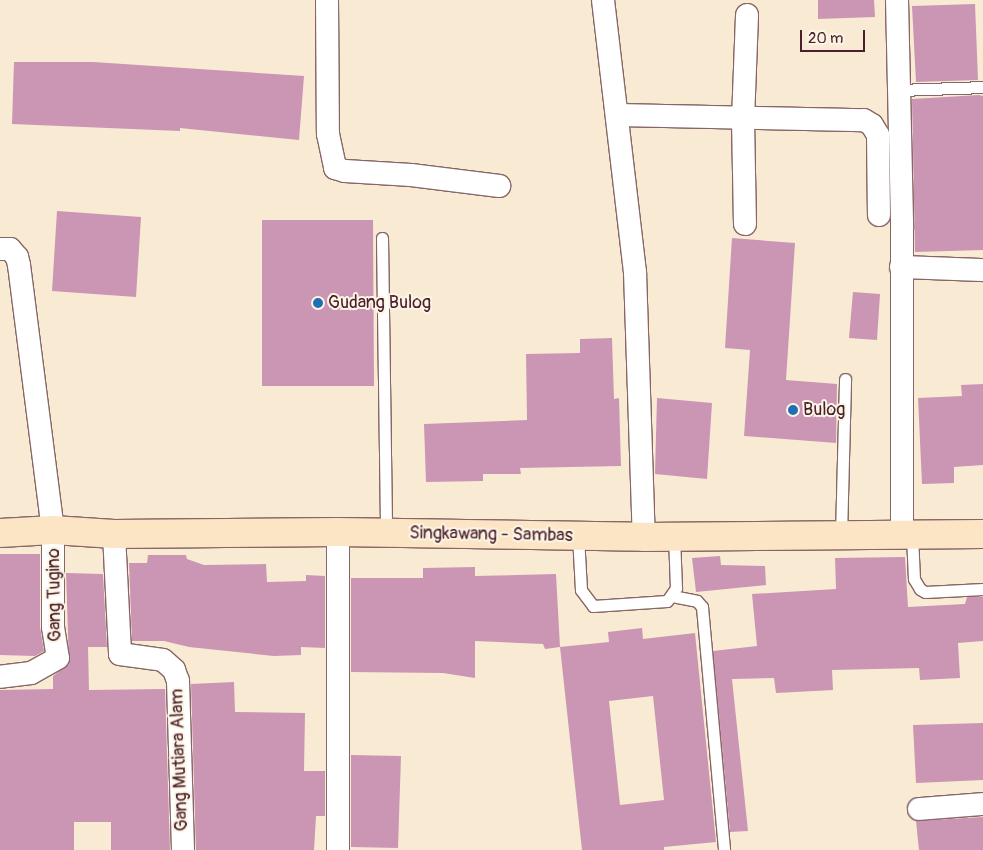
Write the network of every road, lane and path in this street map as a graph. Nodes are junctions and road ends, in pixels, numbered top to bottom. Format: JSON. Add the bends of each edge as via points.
{"nodes":[{"id":1,"x":327,"y":0,"type":"edge"},
{"id":2,"x":602,"y":0,"type":"edge"},
{"id":3,"x":897,"y":0,"type":"edge"},
{"id":4,"x":747,"y":15,"type":"dead end"},
{"id":5,"x":983,"y":87,"type":"edge"},
{"id":6,"x":899,"y":90,"type":"junction"},
{"id":7,"x":618,"y":115,"type":"junction"},
{"id":8,"x":743,"y":120,"type":"junction"},
{"id":9,"x":499,"y":186,"type":"dead end"},
{"id":10,"x":879,"y":215,"type":"dead end"},
{"id":11,"x":745,"y":224,"type":"dead end"},
{"id":12,"x":382,"y":238,"type":"dead end"},
{"id":13,"x":0,"y":249,"type":"edge"},
{"id":14,"x":901,"y":267,"type":"junction"},
{"id":15,"x":983,"y":270,"type":"edge"},
{"id":16,"x":845,"y":379,"type":"dead end"},
{"id":17,"x":53,"y":530,"type":"junction"},
{"id":18,"x":338,"y":532,"type":"junction"},
{"id":19,"x":0,"y":533,"type":"edge"},
{"id":20,"x":114,"y":534,"type":"junction"},
{"id":21,"x":386,"y":534,"type":"junction"},
{"id":22,"x":983,"y":534,"type":"edge"},
{"id":23,"x":842,"y":535,"type":"junction"},
{"id":24,"x":907,"y":535,"type":"junction"},
{"id":25,"x":578,"y":536,"type":"junction"},
{"id":26,"x":674,"y":536,"type":"junction"},
{"id":27,"x":644,"y":537,"type":"junction"},
{"id":28,"x":983,"y":589,"type":"edge"},
{"id":29,"x":672,"y":596,"type":"junction"},
{"id":30,"x":0,"y":677,"type":"edge"},
{"id":31,"x":983,"y":804,"type":"edge"},
{"id":32,"x":919,"y":809,"type":"dead end"},
{"id":33,"x":183,"y":850,"type":"edge"},
{"id":34,"x":338,"y":850,"type":"edge"},
{"id":35,"x":720,"y":850,"type":"edge"}],
"edges":[{"from":1,"to":9,"type":"street","via":[[328,134],[335,168],[345,172],[411,175]]},
{"from":2,"to":7,"type":"street"},
{"from":3,"to":6,"type":"street"},
{"from":4,"to":8,"type":"street"},
{"from":5,"to":6,"type":"lane"},
{"from":6,"to":14,"type":"street"},
{"from":7,"to":8,"type":"street"},
{"from":7,"to":27,"type":"street","via":[[634,272]]},
{"from":8,"to":10,"type":"street","via":[[864,120],[872,125],[878,135]]},
{"from":8,"to":11,"type":"street"},
{"from":12,"to":21,"type":"lane"},
{"from":13,"to":17,"type":"street","via":[[10,249],[19,265]]},
{"from":14,"to":15,"type":"street"},
{"from":14,"to":24,"type":"street"},
{"from":16,"to":23,"type":"lane"},
{"from":17,"to":19,"type":"street","name":"Singkawang - Sambas"},
{"from":17,"to":20,"type":"street","name":"Singkawang - Sambas"},
{"from":17,"to":30,"type":"street","name":"Gang Tugino","via":[[53,627],[58,658],[31,673]]},
{"from":18,"to":20,"type":"street","name":"Singkawang - Sambas"},
{"from":18,"to":21,"type":"street","name":"Singkawang - Sambas"},
{"from":18,"to":34,"type":"street"},
{"from":20,"to":33,"type":"street","name":"Gang Mutiara Alam","via":[[120,654],[163,660],[174,670],[178,681]]},
{"from":21,"to":25,"type":"street","name":"Singkawang - Sambas"},
{"from":22,"to":24,"type":"street","name":"Singkawang - Sambas"},
{"from":23,"to":24,"type":"street","name":"Singkawang - Sambas"},
{"from":23,"to":26,"type":"street","name":"Singkawang - Sambas"},
{"from":24,"to":28,"type":"lane","via":[[914,579],[920,589],[925,592]]},
{"from":25,"to":27,"type":"street","name":"Singkawang - Sambas"},
{"from":25,"to":29,"type":"lane","via":[[581,590],[593,606],[667,601]]},
{"from":26,"to":27,"type":"street","name":"Singkawang - Sambas"},
{"from":26,"to":29,"type":"lane","via":[[676,588]]},
{"from":29,"to":35,"type":"lane","via":[[697,601],[702,608]]},
{"from":31,"to":32,"type":"street"}]}
